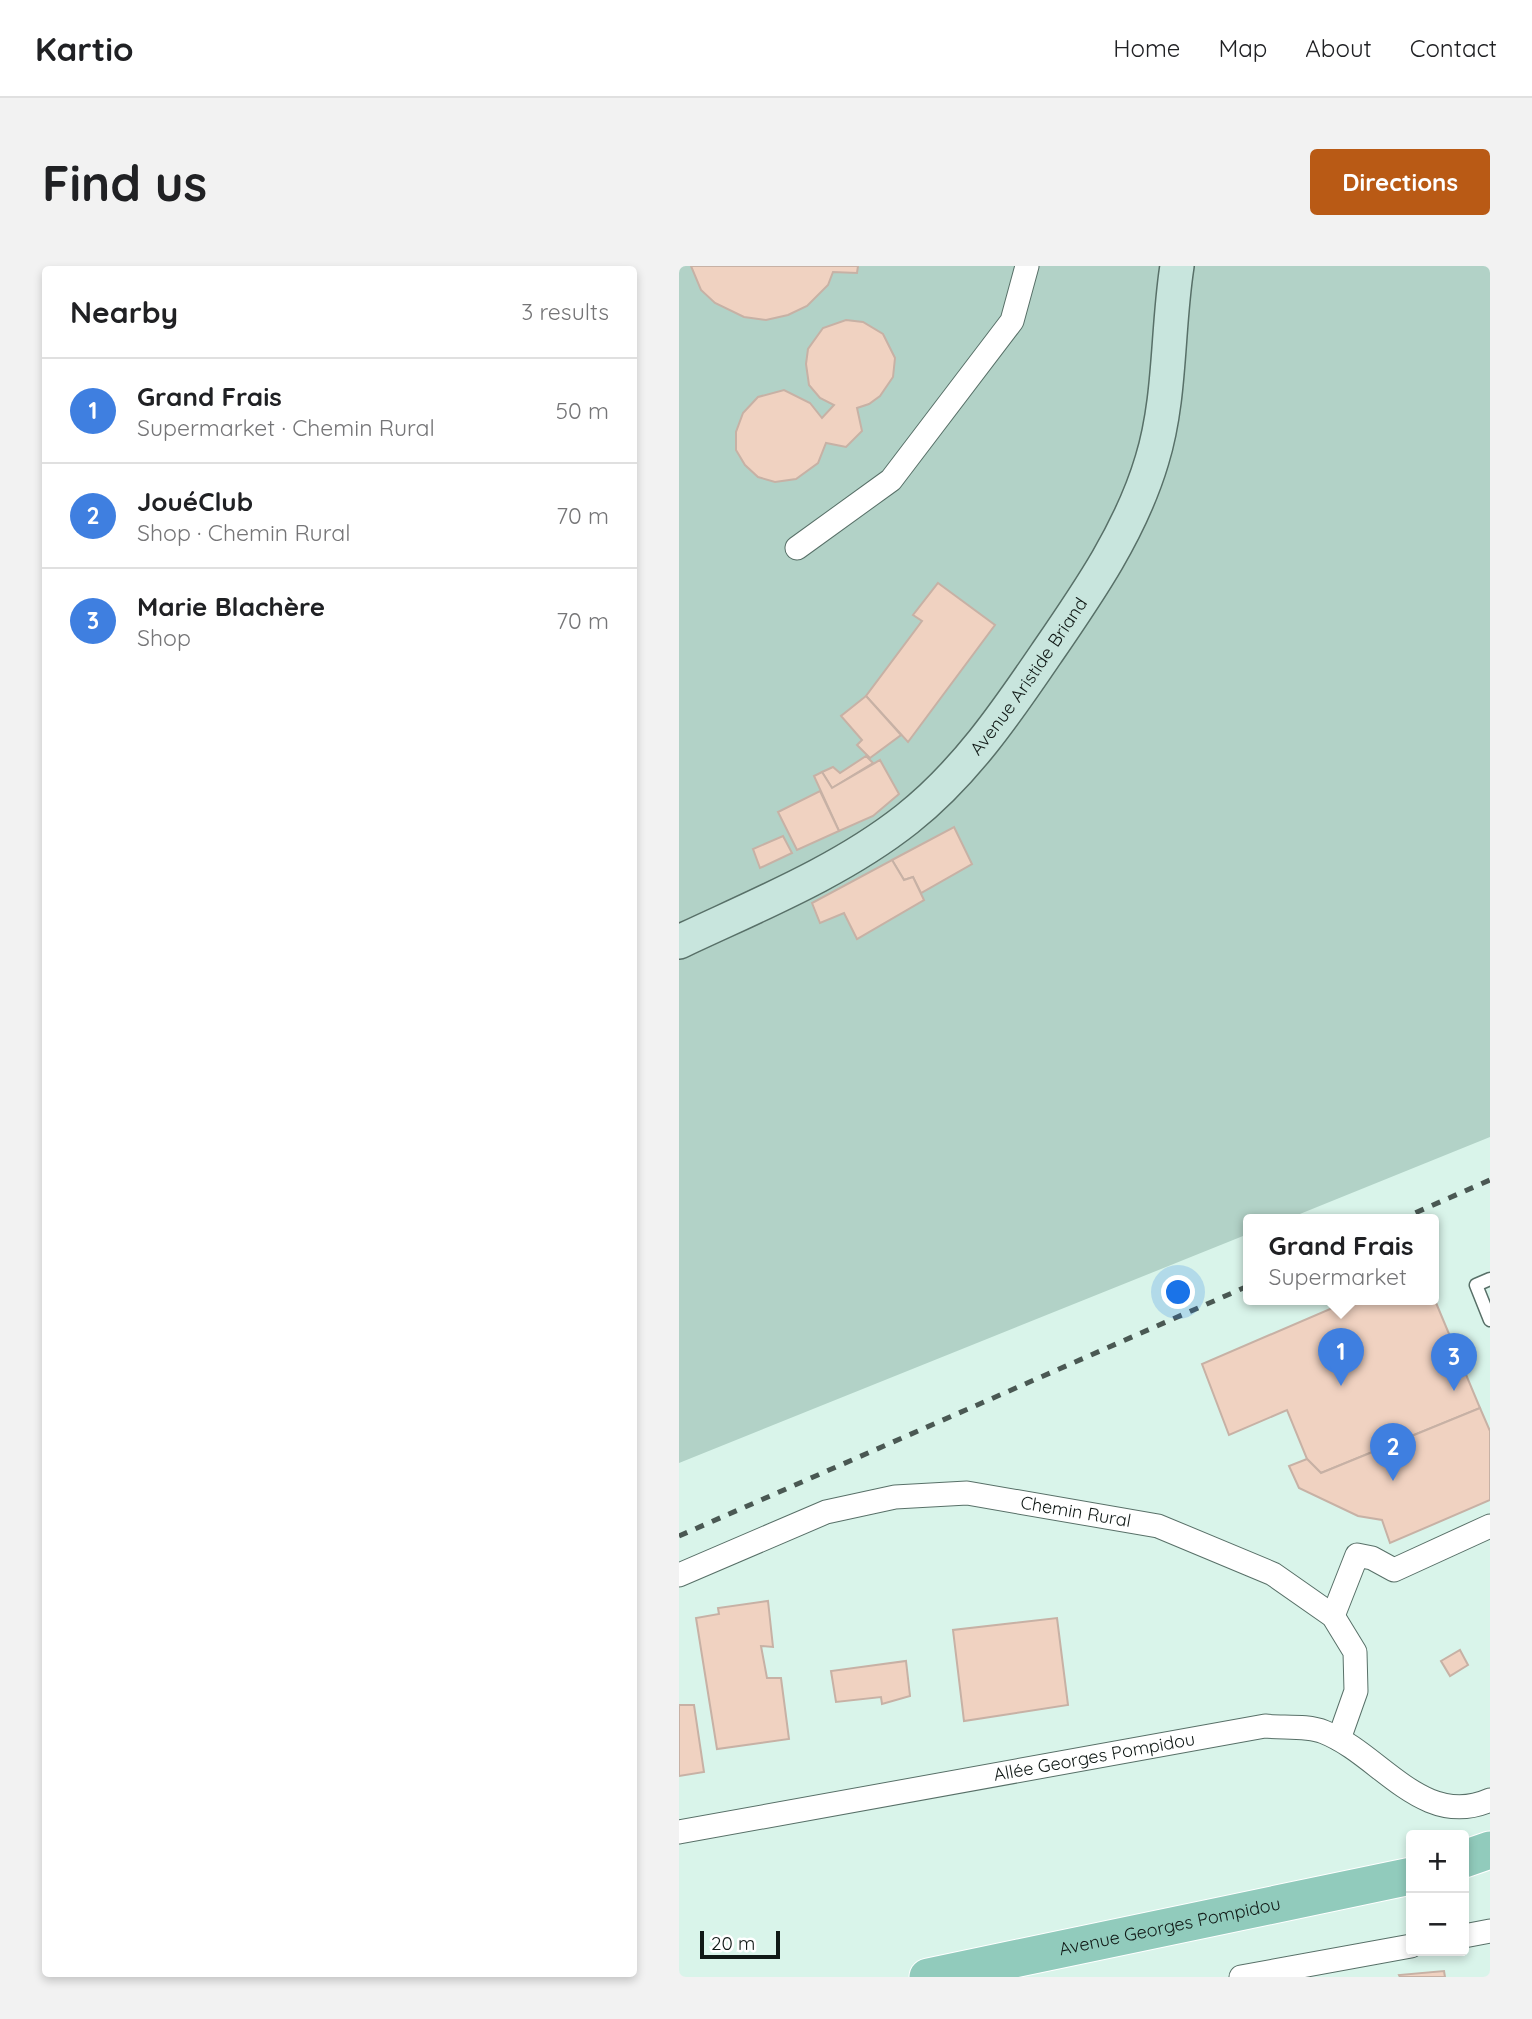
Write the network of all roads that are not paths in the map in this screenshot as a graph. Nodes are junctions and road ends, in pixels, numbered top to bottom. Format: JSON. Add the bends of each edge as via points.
{"nodes":[{"id":1,"x":1027,"y":266,"type":"edge"},
{"id":2,"x":1177,"y":266,"type":"edge"},
{"id":3,"x":797,"y":548,"type":"dead end"},
{"id":4,"x":679,"y":942,"type":"edge"},
{"id":5,"x":1490,"y":1279,"type":"edge"},
{"id":6,"x":1490,"y":1320,"type":"edge"},
{"id":7,"x":1490,"y":1526,"type":"edge"},
{"id":8,"x":679,"y":1575,"type":"edge"},
{"id":9,"x":1333,"y":1616,"type":"junction"},
{"id":10,"x":1339,"y":1739,"type":"junction"},
{"id":11,"x":1490,"y":1800,"type":"edge"},
{"id":12,"x":679,"y":1832,"type":"edge"},
{"id":13,"x":1490,"y":1850,"type":"edge"},
{"id":14,"x":1469,"y":1857,"type":"edge"},
{"id":15,"x":1406,"y":1877,"type":"edge"},
{"id":16,"x":1490,"y":1931,"type":"edge"},
{"id":17,"x":1469,"y":1935,"type":"edge"},
{"id":18,"x":1406,"y":1947,"type":"edge"},
{"id":19,"x":927,"y":1977,"type":"edge"},
{"id":20,"x":1241,"y":1977,"type":"edge"}],
"edges":[{"from":1,"to":3,"type":"street","via":[[1012,321],[891,480]]},
{"from":2,"to":4,"type":"main road","name":"Avenue Aristide Briand","via":[[1166,382],[1153,457],[1137,507],[1100,574],[1027,681],[962,767],[907,819],[789,889]]},
{"from":5,"to":6,"type":"lane","via":[[1476,1286]]},
{"from":7,"to":9,"type":"street","via":[[1394,1570],[1357,1555]]},
{"from":8,"to":9,"type":"street","name":"Chemin Rural","via":[[826,1513],[895,1497],[967,1493],[1159,1526],[1273,1574]]},
{"from":9,"to":10,"type":"street","name":"Chemin Rural","via":[[1355,1653],[1356,1691]]},
{"from":10,"to":11,"type":"street","name":"Allée Georges Pompidou","via":[[1427,1802],[1452,1809]]},
{"from":10,"to":12,"type":"street","name":"Allée Georges Pompidou","via":[[1320,1730],[1265,1727]]},
{"from":13,"to":14,"type":"main road"},
{"from":15,"to":19,"type":"main road","name":"Avenue Georges Pompidou"},
{"from":16,"to":17,"type":"street"},
{"from":18,"to":20,"type":"street"}]}
